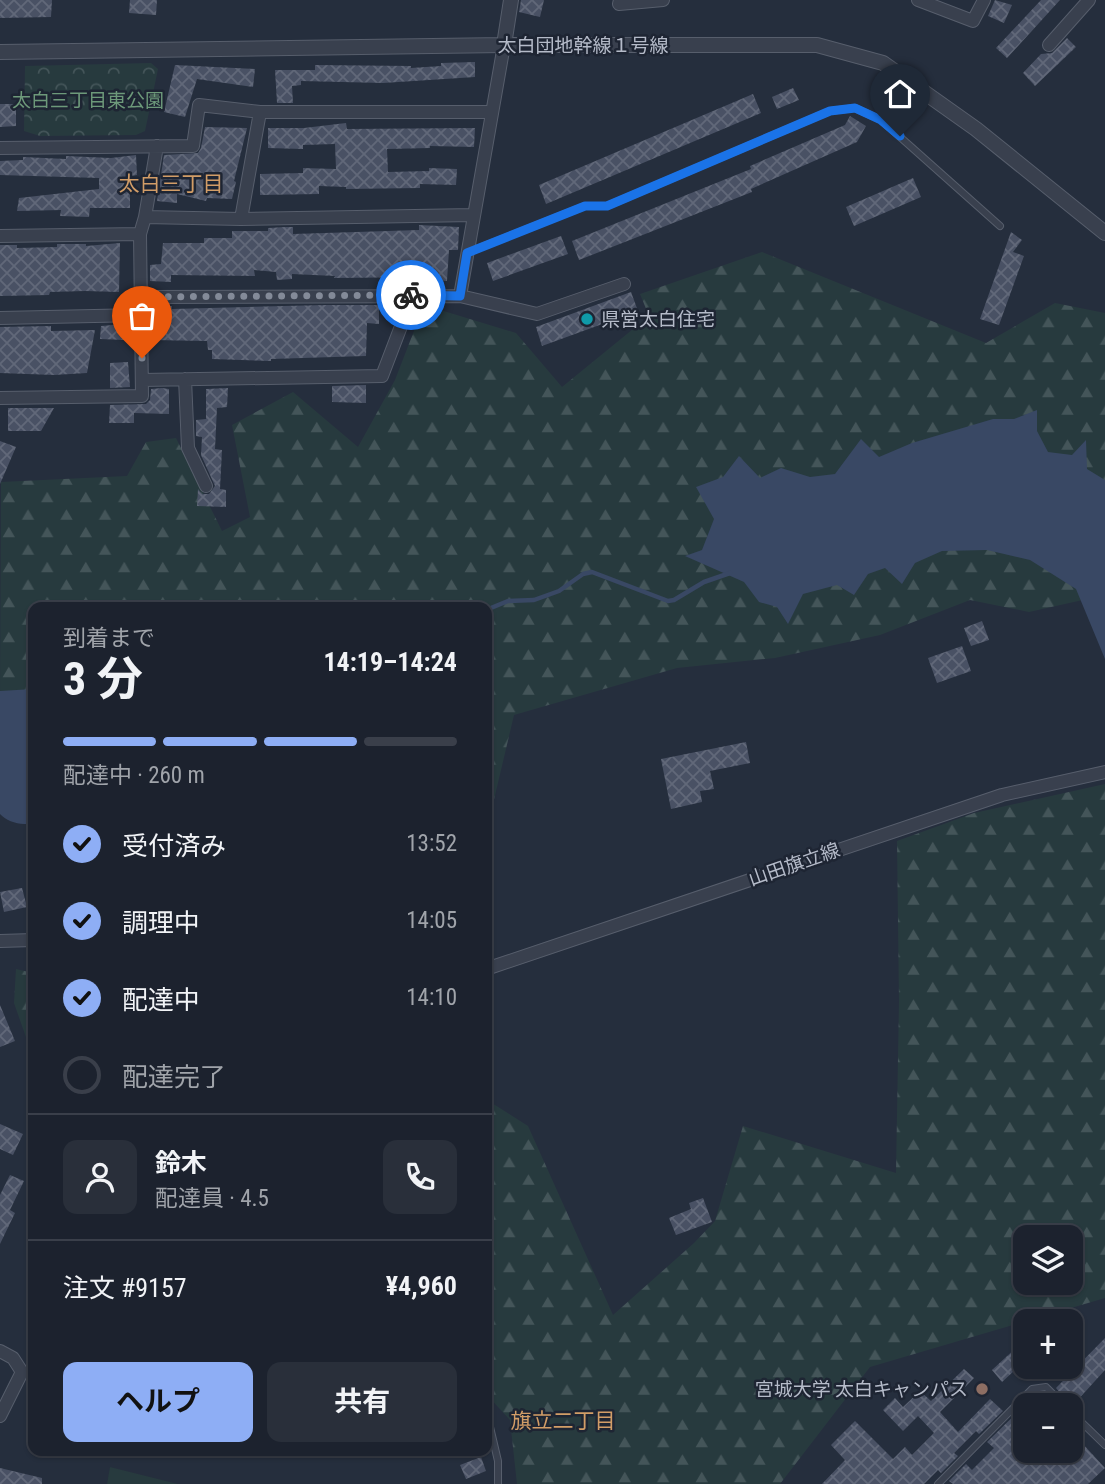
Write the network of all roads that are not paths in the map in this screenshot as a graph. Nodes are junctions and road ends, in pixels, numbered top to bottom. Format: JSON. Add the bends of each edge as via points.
{"nodes":[{"id":1,"x":511,"y":0,"type":"edge"},
{"id":2,"x":620,"y":0,"type":"edge"},
{"id":3,"x":663,"y":0,"type":"edge"},
{"id":4,"x":918,"y":0,"type":"edge"},
{"id":5,"x":984,"y":0,"type":"edge"},
{"id":6,"x":1090,"y":0,"type":"edge"},
{"id":7,"x":504,"y":45,"type":"junction"},
{"id":8,"x":1049,"y":45,"type":"dead end"},
{"id":9,"x":0,"y":52,"type":"edge"},
{"id":10,"x":260,"y":112,"type":"junction"},
{"id":11,"x":491,"y":112,"type":"junction"},
{"id":12,"x":157,"y":146,"type":"junction"},
{"id":13,"x":0,"y":148,"type":"edge"},
{"id":14,"x":473,"y":215,"type":"junction"},
{"id":15,"x":145,"y":218,"type":"junction"},
{"id":16,"x":241,"y":219,"type":"junction"},
{"id":17,"x":1000,"y":226,"type":"dead end"},
{"id":18,"x":1105,"y":233,"type":"edge"},
{"id":19,"x":140,"y":234,"type":"junction"},
{"id":20,"x":0,"y":236,"type":"edge"},
{"id":21,"x":467,"y":253,"type":"junction"},
{"id":22,"x":624,"y":284,"type":"dead end"},
{"id":23,"x":413,"y":295,"type":"junction"},
{"id":24,"x":460,"y":296,"type":"junction"},
{"id":25,"x":141,"y":297,"type":"junction"},
{"id":26,"x":141,"y":315,"type":"junction"},
{"id":27,"x":0,"y":318,"type":"edge"},
{"id":28,"x":185,"y":379,"type":"junction"},
{"id":29,"x":142,"y":380,"type":"junction"},
{"id":30,"x":3,"y":398,"type":"edge"},
{"id":31,"x":0,"y":413,"type":"edge"},
{"id":32,"x":206,"y":486,"type":"dead end"},
{"id":33,"x":1105,"y":772,"type":"edge"},
{"id":34,"x":0,"y":940,"type":"edge"},
{"id":35,"x":28,"y":940,"type":"edge"},
{"id":36,"x":492,"y":967,"type":"edge"},
{"id":37,"x":0,"y":1351,"type":"edge"},
{"id":38,"x":1028,"y":1393,"type":"edge"},
{"id":39,"x":1052,"y":1393,"type":"edge"},
{"id":40,"x":1013,"y":1408,"type":"edge"},
{"id":41,"x":0,"y":1416,"type":"edge"},
{"id":42,"x":1083,"y":1424,"type":"edge"},
{"id":43,"x":492,"y":1436,"type":"edge"},
{"id":44,"x":1105,"y":1445,"type":"edge"},
{"id":45,"x":498,"y":1484,"type":"edge"},
{"id":46,"x":938,"y":1484,"type":"edge"}],
"edges":[{"from":1,"to":7,"type":"street"},
{"from":2,"to":3,"type":"street","via":[[620,4]]},
{"from":4,"to":5,"type":"street","via":[[973,21]]},
{"from":6,"to":8,"type":"street"},
{"from":7,"to":9,"type":"street","name":"太白団地幹線１号線"},
{"from":7,"to":11,"type":"street"},
{"from":7,"to":18,"type":"street","name":"太白団地幹線１号線","via":[[817,45],[883,63],[976,129]]},
{"from":10,"to":11,"type":"street"},
{"from":10,"to":12,"type":"street","via":[[199,105],[193,146]]},
{"from":10,"to":16,"type":"street"},
{"from":11,"to":14,"type":"street"},
{"from":12,"to":13,"type":"street"},
{"from":12,"to":15,"type":"street"},
{"from":14,"to":16,"type":"street"},
{"from":14,"to":21,"type":"street"},
{"from":15,"to":16,"type":"street"},
{"from":15,"to":19,"type":"street"},
{"from":17,"to":21,"type":"lane","via":[[881,120],[855,108],[830,111],[607,206],[585,206]]},
{"from":19,"to":20,"type":"street"},
{"from":19,"to":25,"type":"street"},
{"from":21,"to":24,"type":"street"},
{"from":22,"to":24,"type":"street","via":[[537,314]]},
{"from":23,"to":24,"type":"street"},
{"from":23,"to":25,"type":"street"},
{"from":23,"to":28,"type":"street","via":[[382,376]]},
{"from":25,"to":26,"type":"street"},
{"from":26,"to":27,"type":"street"},
{"from":26,"to":29,"type":"street"},
{"from":28,"to":29,"type":"street"},
{"from":28,"to":32,"type":"street","via":[[188,448]]},
{"from":29,"to":30,"type":"street","via":[[142,396]]},
{"from":30,"to":31,"type":"street"},
{"from":33,"to":36,"type":"street","name":"山田旗立線","via":[[1002,795]]},
{"from":34,"to":35,"type":"street"},
{"from":37,"to":41,"type":"street","via":[[13,1358],[22,1372]]},
{"from":38,"to":39,"type":"lane","via":[[1046,1387]]},
{"from":40,"to":46,"type":"lane"},
{"from":42,"to":44,"type":"lane"},
{"from":43,"to":45,"type":"lane"}]}
